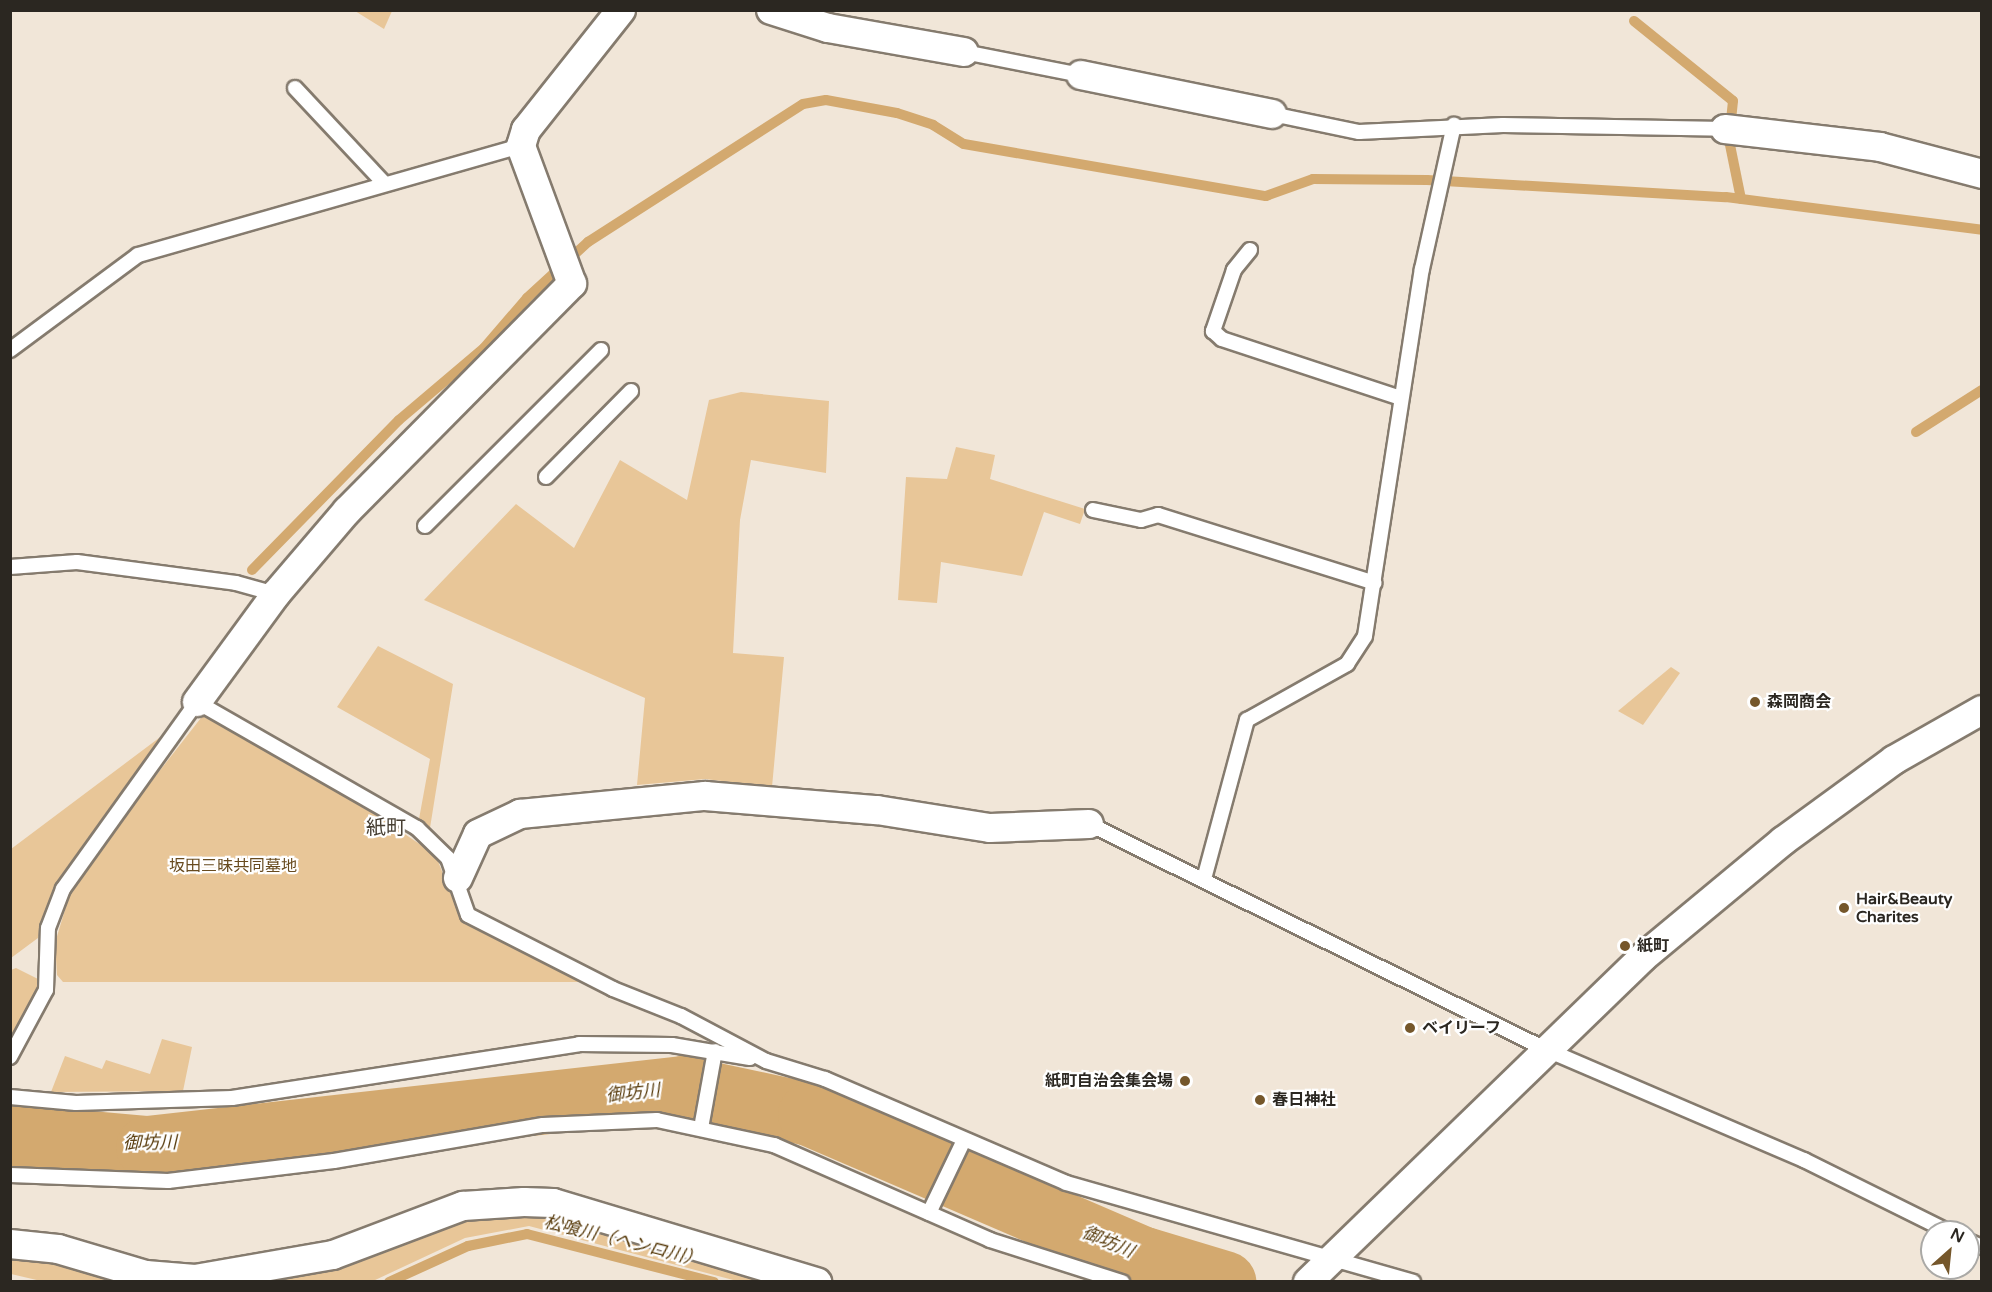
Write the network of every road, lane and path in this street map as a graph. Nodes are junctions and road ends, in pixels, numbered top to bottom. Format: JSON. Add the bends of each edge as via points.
{"nodes":[{"id":1,"x":621,"y":10,"type":"edge"},
{"id":2,"x":771,"y":10,"type":"edge"},
{"id":3,"x":964,"y":52,"type":"joint"},
{"id":4,"x":1081,"y":75,"type":"joint"},
{"id":5,"x":295,"y":88,"type":"dead end"},
{"id":6,"x":1272,"y":114,"type":"joint"},
{"id":7,"x":1454,"y":125,"type":"junction"},
{"id":8,"x":1725,"y":129,"type":"joint"},
{"id":9,"x":521,"y":146,"type":"junction"},
{"id":10,"x":1982,"y":174,"type":"edge"},
{"id":11,"x":384,"y":183,"type":"junction"},
{"id":12,"x":1250,"y":250,"type":"dead end"},
{"id":13,"x":10,"y":350,"type":"edge"},
{"id":14,"x":600,"y":350,"type":"dead end"},
{"id":15,"x":631,"y":391,"type":"dead end"},
{"id":16,"x":1400,"y":398,"type":"junction"},
{"id":17,"x":546,"y":477,"type":"dead end"},
{"id":18,"x":1092,"y":510,"type":"dead end"},
{"id":19,"x":424,"y":526,"type":"dead end"},
{"id":20,"x":10,"y":567,"type":"edge"},
{"id":21,"x":1375,"y":584,"type":"junction"},
{"id":22,"x":276,"y":594,"type":"junction"},
{"id":23,"x":197,"y":702,"type":"junction"},
{"id":24,"x":1982,"y":710,"type":"edge"},
{"id":25,"x":1089,"y":824,"type":"joint"},
{"id":26,"x":458,"y":878,"type":"junction"},
{"id":27,"x":1204,"y":879,"type":"junction"},
{"id":28,"x":1545,"y":1050,"type":"junction"},
{"id":29,"x":715,"y":1051,"type":"junction"},
{"id":30,"x":10,"y":1057,"type":"edge"},
{"id":31,"x":766,"y":1061,"type":"junction"},
{"id":32,"x":10,"y":1097,"type":"edge"},
{"id":33,"x":701,"y":1128,"type":"junction"},
{"id":34,"x":964,"y":1140,"type":"junction"},
{"id":35,"x":10,"y":1175,"type":"edge"},
{"id":36,"x":929,"y":1213,"type":"junction"},
{"id":37,"x":1925,"y":1220,"type":"edge"},
{"id":38,"x":10,"y":1244,"type":"edge"},
{"id":39,"x":1329,"y":1260,"type":"junction"},
{"id":40,"x":817,"y":1281,"type":"edge"},
{"id":41,"x":1122,"y":1281,"type":"edge"},
{"id":42,"x":1308,"y":1281,"type":"edge"},
{"id":43,"x":1413,"y":1281,"type":"edge"}],
"edges":[{"from":1,"to":9,"type":"street","via":[[526,130]]},
{"from":2,"to":3,"type":"street","via":[[828,28]]},
{"from":3,"to":4,"type":"lane"},
{"from":4,"to":6,"type":"street"},
{"from":5,"to":11,"type":"lane"},
{"from":6,"to":7,"type":"lane","via":[[1359,132]]},
{"from":7,"to":8,"type":"lane"},
{"from":7,"to":16,"type":"lane"},
{"from":8,"to":10,"type":"street","via":[[1881,147]]},
{"from":9,"to":11,"type":"lane"},
{"from":9,"to":22,"type":"street","via":[[567,269]]},
{"from":11,"to":13,"type":"lane","via":[[138,255]]},
{"from":12,"to":16,"type":"lane","via":[[1234,270],[1214,331],[1222,339]]},
{"from":14,"to":19,"type":"lane"},
{"from":15,"to":17,"type":"lane"},
{"from":16,"to":21,"type":"lane"},
{"from":18,"to":21,"type":"lane","via":[[1141,520],[1158,515]]},
{"from":20,"to":22,"type":"lane","via":[[77,562],[236,583]]},
{"from":21,"to":27,"type":"lane","via":[[1358,652],[1319,681],[1253,716],[1242,729]]},
{"from":22,"to":23,"type":"street"},
{"from":23,"to":26,"type":"lane","via":[[417,828],[448,858]]},
{"from":23,"to":30,"type":"lane","via":[[63,889],[48,928],[46,990]]},
{"from":24,"to":28,"type":"street","via":[[1894,760],[1783,841],[1642,958]]},
{"from":25,"to":26,"type":"street","via":[[990,828],[877,810],[705,796],[520,814],[478,834]]},
{"from":25,"to":27,"type":"lane"},
{"from":26,"to":31,"type":"lane","via":[[468,915]]},
{"from":27,"to":28,"type":"lane"},
{"from":28,"to":37,"type":"lane","via":[[1804,1160]]},
{"from":28,"to":39,"type":"street"},
{"from":29,"to":31,"type":"lane"},
{"from":29,"to":32,"type":"lane","via":[[579,1044],[232,1098],[76,1103]]},
{"from":29,"to":33,"type":"lane"},
{"from":31,"to":34,"type":"lane","via":[[825,1078]]},
{"from":33,"to":35,"type":"lane","via":[[629,1119],[543,1125],[334,1161],[168,1181]]},
{"from":33,"to":36,"type":"lane","via":[[774,1145]]},
{"from":34,"to":36,"type":"lane"},
{"from":34,"to":39,"type":"lane","via":[[1066,1183]]},
{"from":36,"to":41,"type":"lane","via":[[1050,1262]]},
{"from":38,"to":40,"type":"street","via":[[58,1250],[146,1275],[195,1279],[333,1255],[464,1206],[553,1203]]},
{"from":39,"to":42,"type":"street"},
{"from":39,"to":43,"type":"lane"}]}
